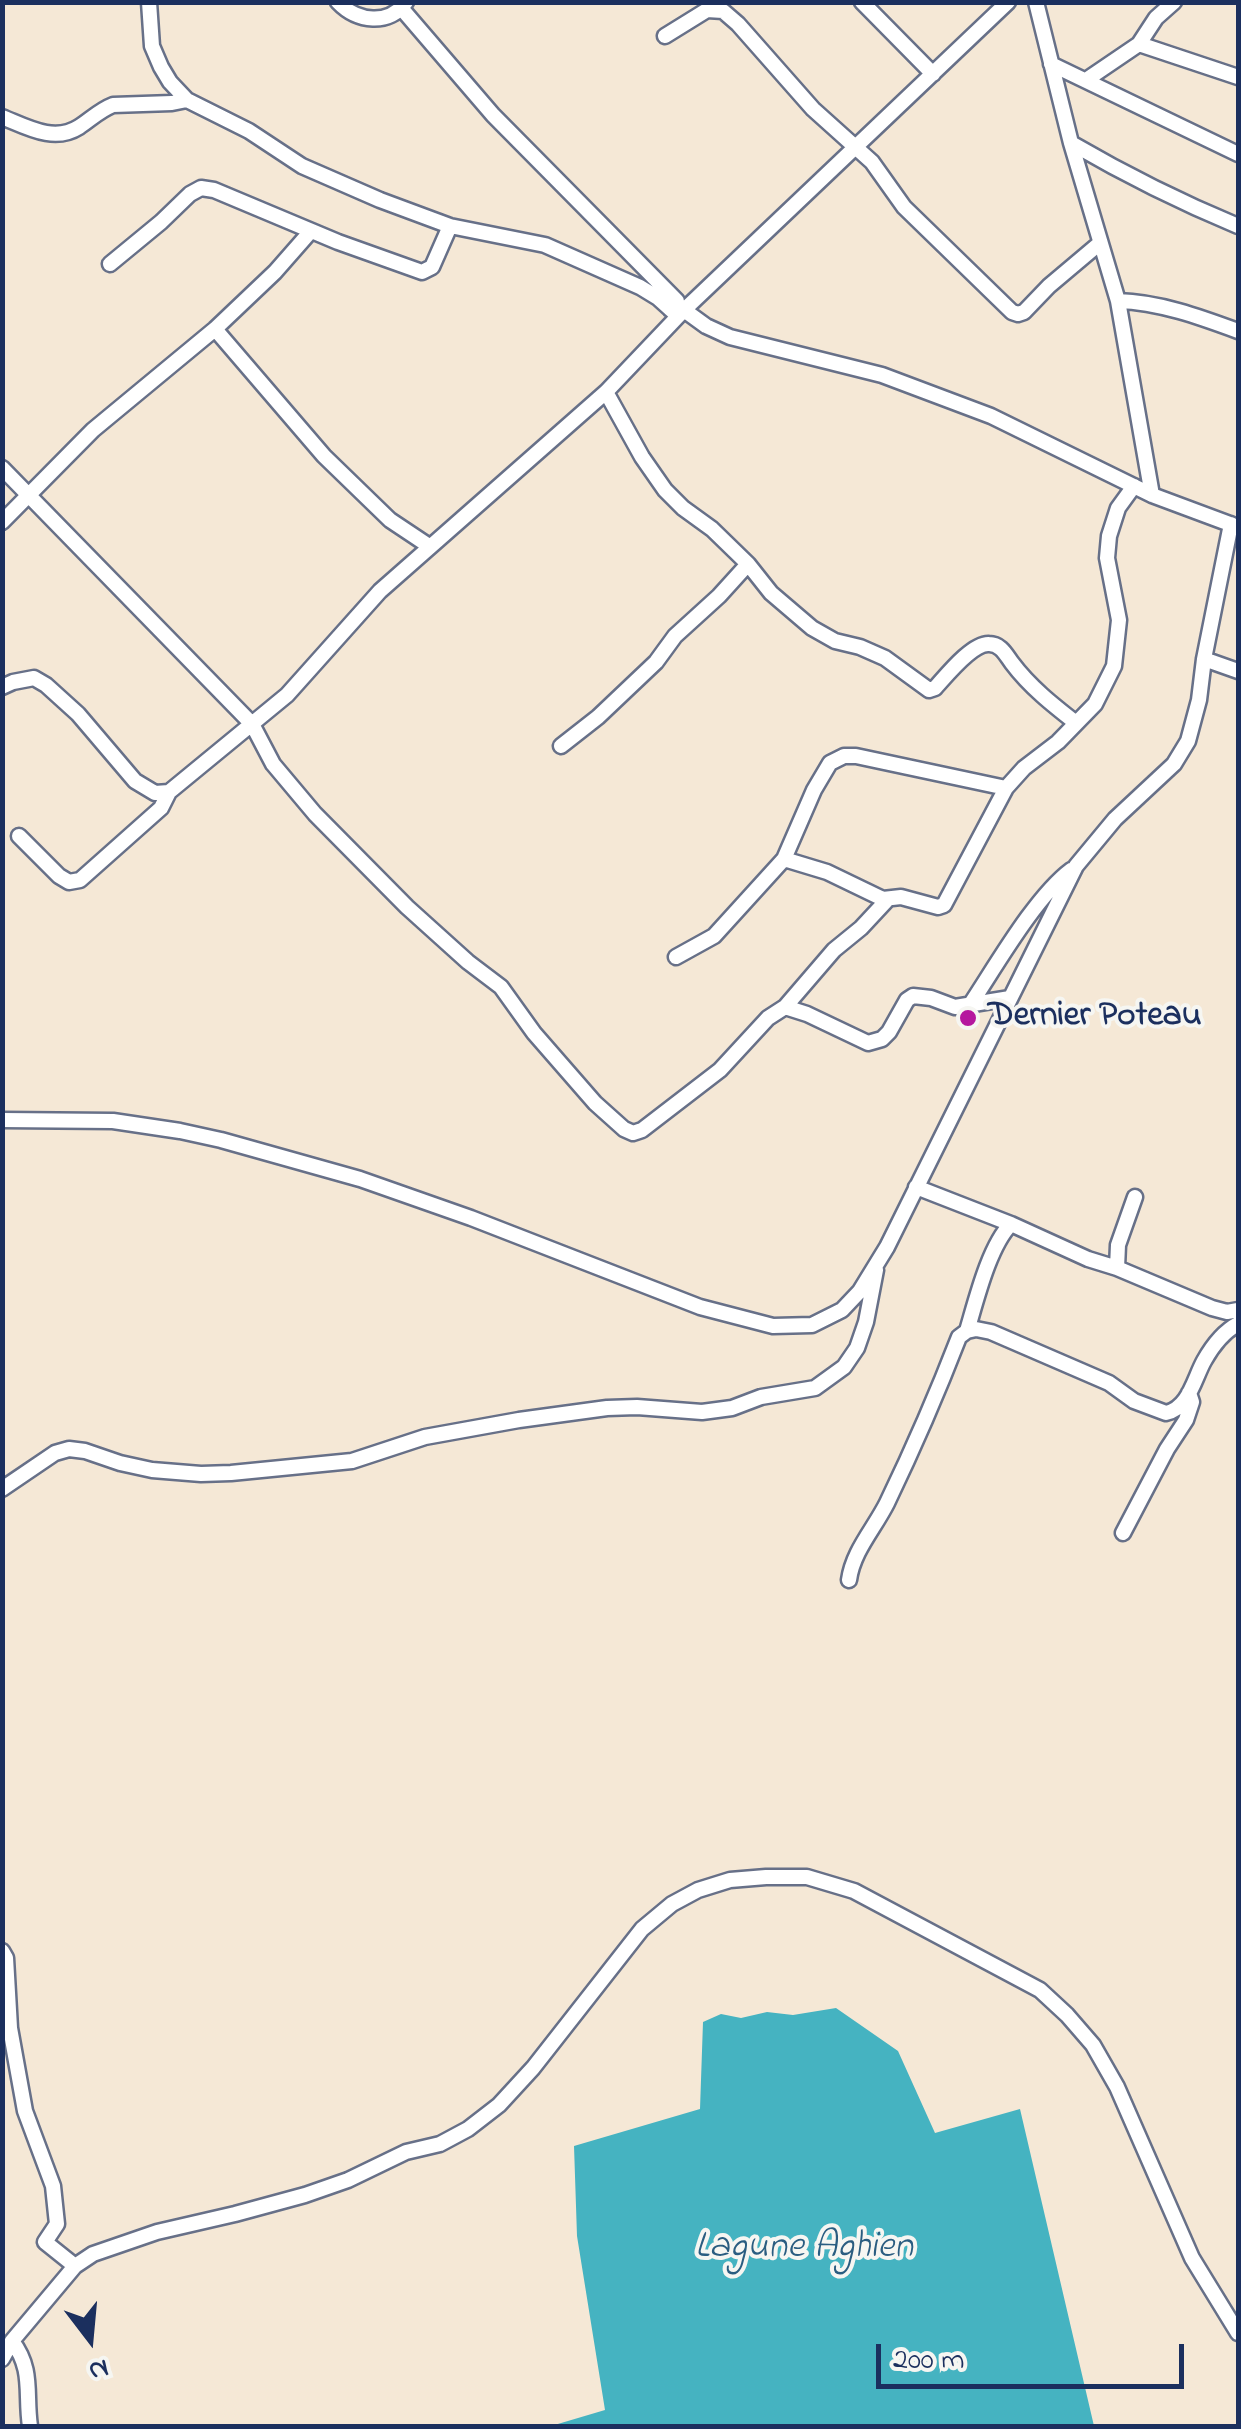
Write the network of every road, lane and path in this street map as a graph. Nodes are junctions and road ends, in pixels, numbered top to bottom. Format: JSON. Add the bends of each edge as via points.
{"nodes":[{"id":1,"x":150,"y":2,"type":"edge"},
{"id":2,"x":338,"y":2,"type":"edge"},
{"id":3,"x":862,"y":2,"type":"edge"},
{"id":4,"x":1008,"y":2,"type":"edge"},
{"id":5,"x":1036,"y":2,"type":"edge"},
{"id":6,"x":1174,"y":2,"type":"edge"},
{"id":7,"x":404,"y":6,"type":"edge"},
{"id":8,"x":664,"y":36,"type":"dead end"},
{"id":9,"x":1138,"y":44,"type":"junction"},
{"id":10,"x":1052,"y":64,"type":"junction"},
{"id":11,"x":933,"y":74,"type":"junction"},
{"id":12,"x":1238,"y":77,"type":"edge"},
{"id":13,"x":1086,"y":80,"type":"junction"},
{"id":14,"x":186,"y":100,"type":"junction"},
{"id":15,"x":2,"y":117,"type":"edge"},
{"id":16,"x":1072,"y":143,"type":"junction"},
{"id":17,"x":856,"y":147,"type":"junction"},
{"id":18,"x":1238,"y":154,"type":"edge"},
{"id":19,"x":450,"y":226,"type":"junction"},
{"id":20,"x":1238,"y":226,"type":"edge"},
{"id":21,"x":311,"y":231,"type":"junction"},
{"id":22,"x":1100,"y":243,"type":"junction"},
{"id":23,"x":110,"y":264,"type":"dead end"},
{"id":24,"x":1118,"y":301,"type":"junction"},
{"id":25,"x":677,"y":312,"type":"junction"},
{"id":26,"x":215,"y":330,"type":"junction"},
{"id":27,"x":1238,"y":331,"type":"edge"},
{"id":28,"x":606,"y":392,"type":"junction"},
{"id":29,"x":2,"y":468,"type":"edge"},
{"id":30,"x":1134,"y":486,"type":"junction"},
{"id":31,"x":1152,"y":495,"type":"junction"},
{"id":32,"x":28,"y":496,"type":"junction"},
{"id":33,"x":2,"y":522,"type":"edge"},
{"id":34,"x":1235,"y":526,"type":"edge"},
{"id":35,"x":429,"y":546,"type":"junction"},
{"id":36,"x":748,"y":564,"type":"junction"},
{"id":37,"x":1204,"y":659,"type":"junction"},
{"id":38,"x":1238,"y":671,"type":"edge"},
{"id":39,"x":2,"y":687,"type":"edge"},
{"id":40,"x":252,"y":724,"type":"junction"},
{"id":41,"x":1076,"y":724,"type":"junction"},
{"id":42,"x":561,"y":746,"type":"dead end"},
{"id":43,"x":1006,"y":788,"type":"junction"},
{"id":44,"x":169,"y":792,"type":"junction"},
{"id":45,"x":19,"y":836,"type":"dead end"},
{"id":46,"x":784,"y":859,"type":"junction"},
{"id":47,"x":1076,"y":866,"type":"junction"},
{"id":48,"x":888,"y":899,"type":"junction"},
{"id":49,"x":676,"y":957,"type":"dead end"},
{"id":50,"x":1010,"y":998,"type":"junction"},
{"id":51,"x":970,"y":1006,"type":"junction"},
{"id":52,"x":785,"y":1007,"type":"junction"},
{"id":53,"x":2,"y":1120,"type":"edge"},
{"id":54,"x":916,"y":1187,"type":"junction"},
{"id":55,"x":1135,"y":1198,"type":"dead end"},
{"id":56,"x":1011,"y":1224,"type":"junction"},
{"id":57,"x":878,"y":1260,"type":"junction"},
{"id":58,"x":1117,"y":1268,"type":"junction"},
{"id":59,"x":1238,"y":1310,"type":"edge"},
{"id":60,"x":1238,"y":1324,"type":"edge"},
{"id":61,"x":967,"y":1331,"type":"junction"},
{"id":62,"x":1189,"y":1394,"type":"junction"},
{"id":63,"x":2,"y":1489,"type":"edge"},
{"id":64,"x":1123,"y":1533,"type":"dead end"},
{"id":65,"x":849,"y":1580,"type":"dead end"},
{"id":66,"x":2,"y":1951,"type":"edge"},
{"id":67,"x":75,"y":2266,"type":"junction"},
{"id":68,"x":1238,"y":2334,"type":"edge"},
{"id":69,"x":12,"y":2342,"type":"junction"},
{"id":70,"x":2,"y":2359,"type":"edge"},
{"id":71,"x":30,"y":2426,"type":"edge"}],
"edges":[{"from":1,"to":14,"type":"street","via":[[152,46]]},
{"from":2,"to":7,"type":"street","via":[[361,19]]},
{"from":3,"to":11,"type":"street"},
{"from":4,"to":11,"type":"street"},
{"from":5,"to":10,"type":"street"},
{"from":6,"to":9,"type":"street"},
{"from":7,"to":25,"type":"street","via":[[493,114],[677,300]]},
{"from":8,"to":17,"type":"street","via":[[707,10],[724,11]]},
{"from":9,"to":12,"type":"street"},
{"from":9,"to":13,"type":"street"},
{"from":10,"to":13,"type":"street"},
{"from":10,"to":16,"type":"street"},
{"from":11,"to":17,"type":"street"},
{"from":13,"to":18,"type":"street"},
{"from":14,"to":15,"type":"street","via":[[113,105],[60,134]]},
{"from":14,"to":19,"type":"street","via":[[302,166]]},
{"from":16,"to":20,"type":"street"},
{"from":16,"to":22,"type":"street"},
{"from":17,"to":22,"type":"street","via":[[904,207],[1012,312],[1024,312]]},
{"from":17,"to":25,"type":"street"},
{"from":19,"to":21,"type":"street","via":[[436,261],[422,272]]},
{"from":19,"to":25,"type":"street","via":[[545,245],[640,287]]},
{"from":21,"to":23,"type":"street","via":[[201,188]]},
{"from":21,"to":26,"type":"street"},
{"from":22,"to":24,"type":"street"},
{"from":24,"to":27,"type":"street"},
{"from":24,"to":31,"type":"street"},
{"from":25,"to":28,"type":"street"},
{"from":25,"to":30,"type":"street","via":[[730,337],[882,375],[991,416]]},
{"from":26,"to":32,"type":"street","via":[[93,430]]},
{"from":26,"to":35,"type":"street","via":[[324,456],[390,520]]},
{"from":28,"to":35,"type":"street"},
{"from":28,"to":36,"type":"street","via":[[665,490]]},
{"from":29,"to":32,"type":"street"},
{"from":30,"to":31,"type":"street"},
{"from":30,"to":41,"type":"street","via":[[1109,536],[1120,620],[1114,666]]},
{"from":31,"to":34,"type":"street"},
{"from":32,"to":33,"type":"street"},
{"from":32,"to":40,"type":"street"},
{"from":34,"to":37,"type":"street"},
{"from":35,"to":40,"type":"street"},
{"from":36,"to":41,"type":"street","via":[[812,628],[884,658],[930,690],[975,648],[996,644]]},
{"from":36,"to":42,"type":"street","via":[[656,662]]},
{"from":37,"to":38,"type":"street"},
{"from":37,"to":47,"type":"street","via":[[1188,741],[1174,764]]},
{"from":39,"to":44,"type":"street","via":[[34,678],[46,684],[135,781],[154,794]]},
{"from":40,"to":44,"type":"street"},
{"from":40,"to":52,"type":"street","via":[[273,764],[316,814],[501,987],[546,1048],[624,1129],[642,1130],[720,1070]]},
{"from":41,"to":43,"type":"street"},
{"from":43,"to":46,"type":"street","via":[[844,756],[830,762]]},
{"from":43,"to":48,"type":"street","via":[[944,905]]},
{"from":44,"to":45,"type":"street","via":[[161,808],[80,880],[59,876]]},
{"from":46,"to":48,"type":"street"},
{"from":46,"to":49,"type":"street","via":[[714,936]]},
{"from":47,"to":50,"type":"street"},
{"from":47,"to":51,"type":"street","via":[[1036,908]]},
{"from":48,"to":52,"type":"street"},
{"from":50,"to":51,"type":"street"},
{"from":50,"to":54,"type":"street"},
{"from":51,"to":52,"type":"street","via":[[913,996],[889,1032],[868,1043]]},
{"from":53,"to":57,"type":"street","via":[[113,1121],[220,1140],[360,1180],[700,1307],[773,1326],[812,1325],[842,1310]]},
{"from":54,"to":56,"type":"street"},
{"from":54,"to":57,"type":"street"},
{"from":55,"to":58,"type":"street"},
{"from":56,"to":58,"type":"street"},
{"from":56,"to":61,"type":"street","via":[[987,1269]]},
{"from":57,"to":63,"type":"street","via":[[857,1348],[815,1388],[702,1412],[607,1408],[519,1420],[425,1437],[352,1461],[231,1473],[152,1470],[69,1449]]},
{"from":58,"to":59,"type":"street","via":[[1212,1308]]},
{"from":60,"to":62,"type":"street","via":[[1212,1348]]},
{"from":61,"to":62,"type":"street","via":[[1025,1345],[1157,1411],[1175,1411]]},
{"from":61,"to":65,"type":"street"},
{"from":62,"to":64,"type":"street","via":[[1186,1420]]},
{"from":66,"to":67,"type":"street","via":[[24,2111],[54,2186],[57,2224],[45,2242]]},
{"from":67,"to":68,"type":"street","via":[[157,2232],[348,2180],[468,2130],[510,2093],[642,1929],[672,1904],[730,1880],[807,1878],[854,1891],[980,1957],[1040,1990],[1067,2015],[1117,2086],[1192,2258]]},
{"from":67,"to":69,"type":"street"},
{"from":69,"to":70,"type":"street"},
{"from":69,"to":71,"type":"street","via":[[27,2368]]}]}
